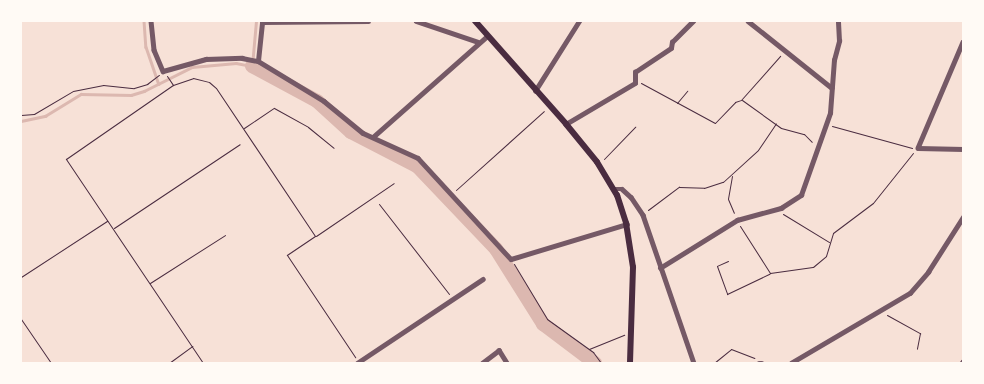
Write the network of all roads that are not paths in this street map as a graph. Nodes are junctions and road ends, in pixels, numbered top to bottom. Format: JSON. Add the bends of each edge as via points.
{"nodes":[{"id":1,"x":151,"y":21,"type":"edge"},
{"id":2,"x":368,"y":21,"type":"edge"},
{"id":3,"x":416,"y":21,"type":"edge"},
{"id":4,"x":474,"y":21,"type":"edge"},
{"id":5,"x":579,"y":21,"type":"edge"},
{"id":6,"x":693,"y":21,"type":"edge"},
{"id":7,"x":748,"y":21,"type":"edge"},
{"id":8,"x":838,"y":21,"type":"edge"},
{"id":9,"x":486,"y":36,"type":"junction"},
{"id":10,"x":478,"y":42,"type":"junction"},
{"id":11,"x":963,"y":42,"type":"edge"},
{"id":12,"x":258,"y":61,"type":"junction"},
{"id":13,"x":832,"y":88,"type":"junction"},
{"id":14,"x":536,"y":91,"type":"junction"},
{"id":15,"x":566,"y":124,"type":"junction"},
{"id":16,"x":373,"y":137,"type":"junction"},
{"id":17,"x":963,"y":149,"type":"edge"},
{"id":18,"x":614,"y":189,"type":"junction"},
{"id":19,"x":963,"y":217,"type":"edge"},
{"id":20,"x":627,"y":224,"type":"junction"},
{"id":21,"x":660,"y":268,"type":"junction"},
{"id":22,"x":483,"y":279,"type":"dead end"},
{"id":23,"x":358,"y":362,"type":"edge"},
{"id":24,"x":482,"y":363,"type":"edge"},
{"id":25,"x":507,"y":363,"type":"edge"},
{"id":26,"x":630,"y":363,"type":"edge"},
{"id":27,"x":694,"y":363,"type":"edge"},
{"id":28,"x":790,"y":363,"type":"edge"}],
"edges":[{"from":1,"to":12,"type":"street","via":[[154,50],[163,71],[206,59]]},
{"from":2,"to":12,"type":"street","via":[[262,22]]},
{"from":3,"to":10,"type":"street"},
{"from":4,"to":9,"type":"main road"},
{"from":5,"to":14,"type":"street"},
{"from":6,"to":15,"type":"street","via":[[672,42],[671,48],[635,72],[635,84]]},
{"from":7,"to":13,"type":"street"},
{"from":8,"to":13,"type":"street","via":[[839,41]]},
{"from":9,"to":10,"type":"street"},
{"from":9,"to":14,"type":"main road"},
{"from":10,"to":16,"type":"street"},
{"from":11,"to":17,"type":"street","via":[[918,148]]},
{"from":12,"to":16,"type":"street","via":[[317,96],[355,127]]},
{"from":13,"to":21,"type":"street","via":[[827,125],[806,187],[791,204],[736,220]]},
{"from":14,"to":15,"type":"main road"},
{"from":15,"to":18,"type":"main road"},
{"from":16,"to":20,"type":"street","via":[[418,158],[511,259]]},
{"from":18,"to":20,"type":"main road"},
{"from":18,"to":21,"type":"street","via":[[622,189],[631,197],[642,214]]},
{"from":19,"to":28,"type":"street","via":[[919,284],[882,310]]},
{"from":20,"to":26,"type":"main road","via":[[633,267]]},
{"from":21,"to":27,"type":"street"},
{"from":22,"to":23,"type":"street"},
{"from":24,"to":25,"type":"street","via":[[499,350]]}]}
